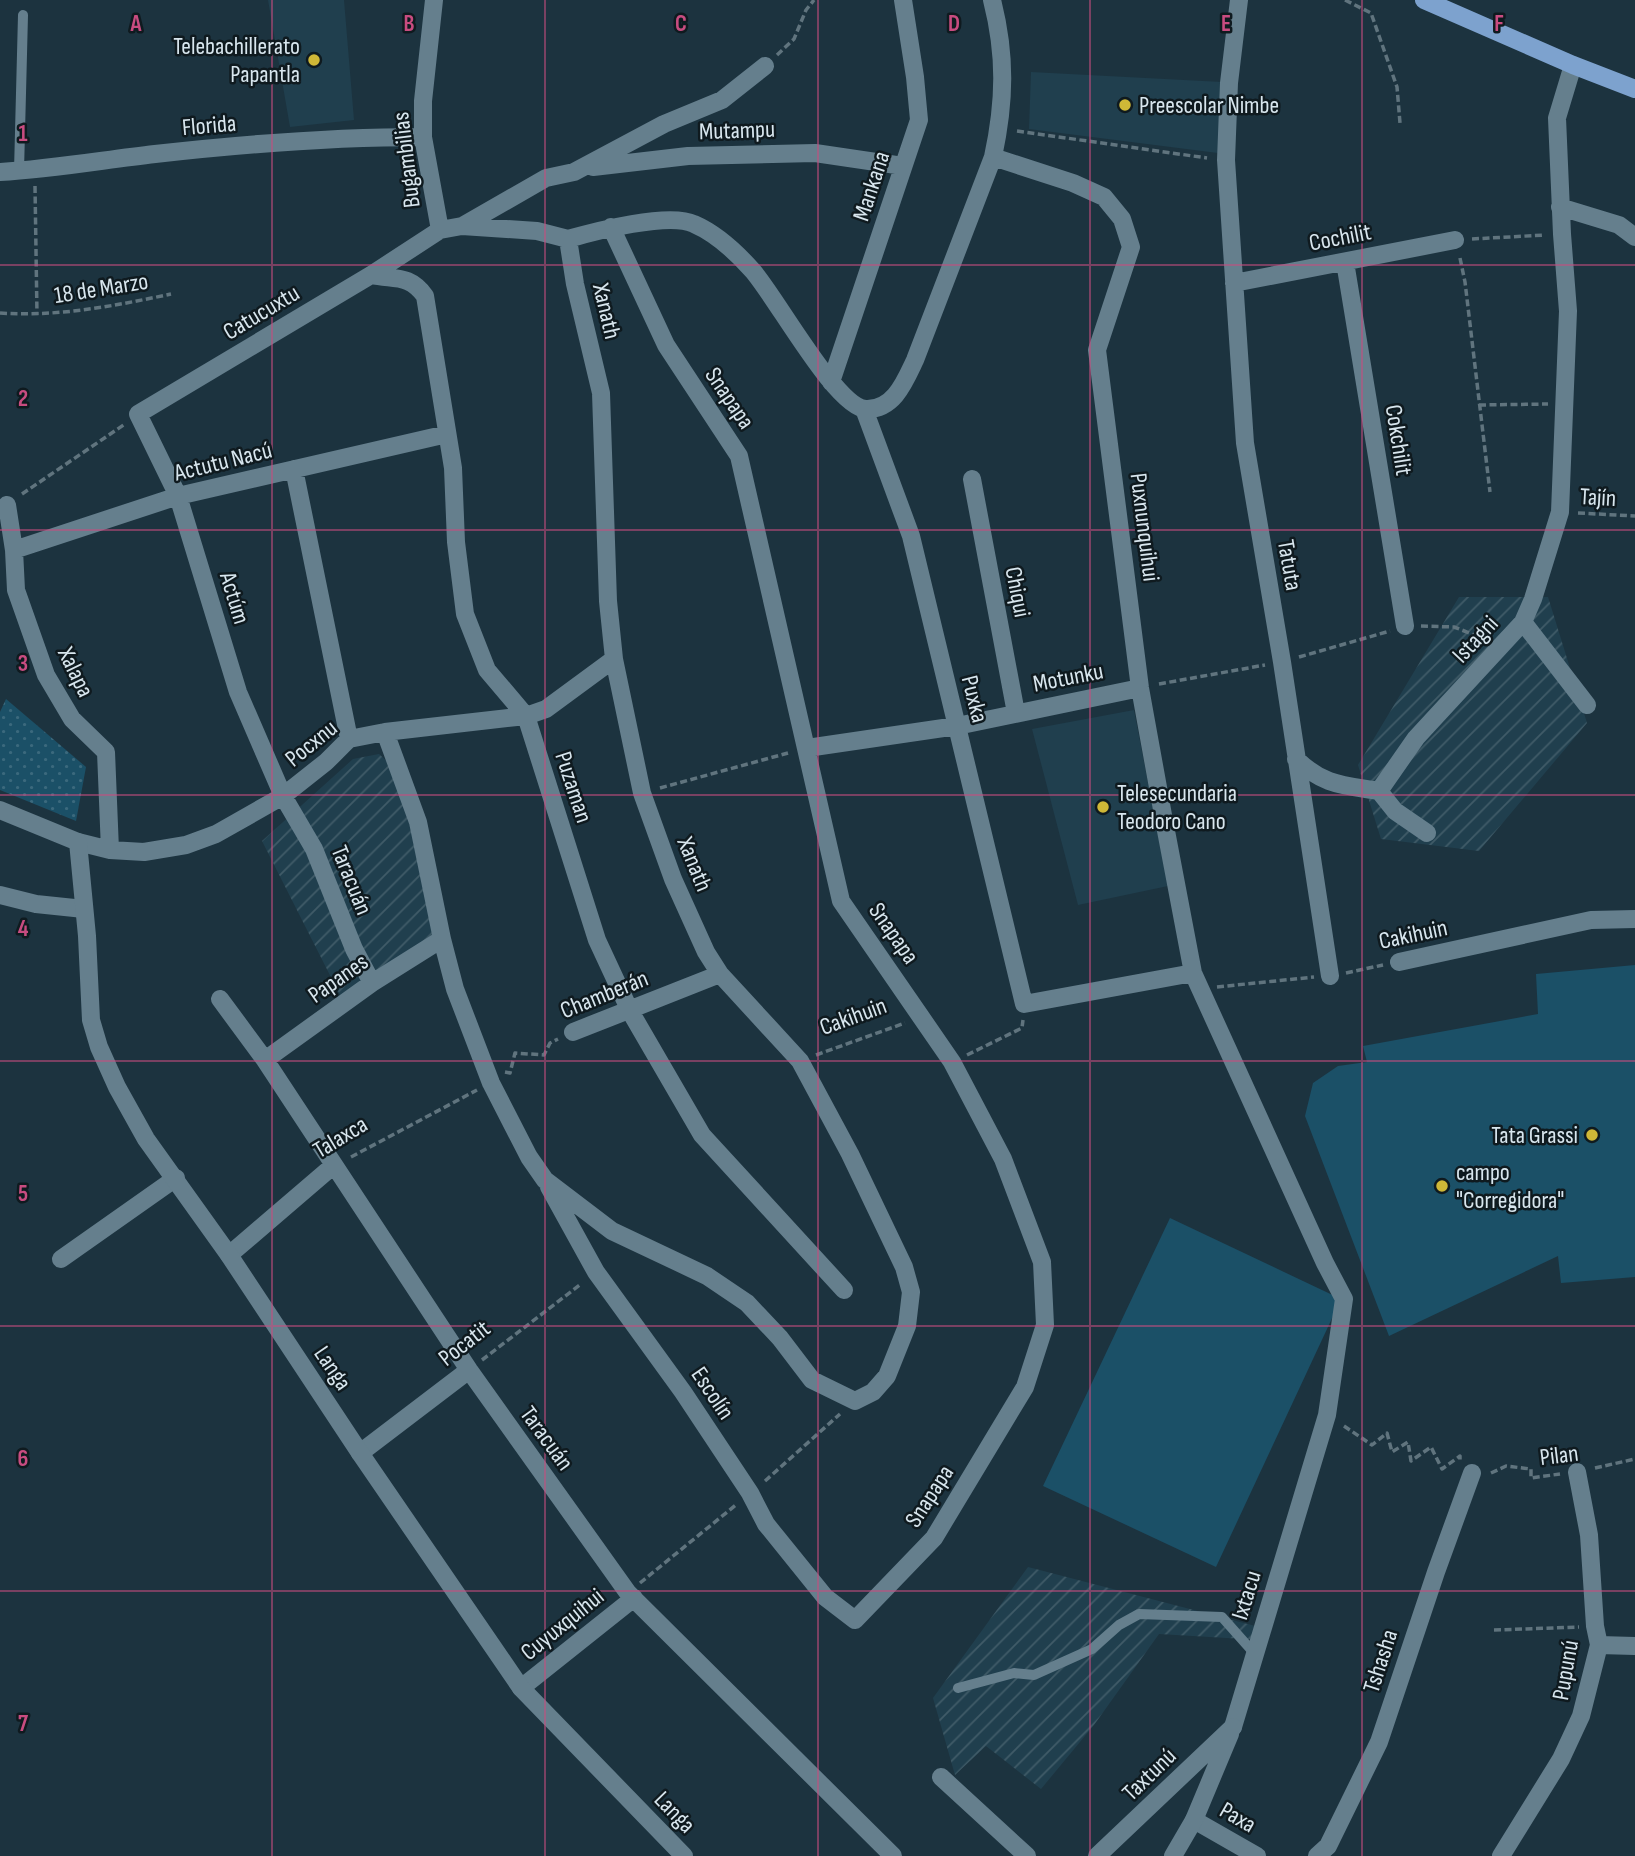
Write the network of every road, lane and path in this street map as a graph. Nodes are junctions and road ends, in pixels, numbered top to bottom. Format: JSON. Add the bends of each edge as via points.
{"nodes":[{"id":1,"x":434,"y":0,"type":"edge"},
{"id":2,"x":814,"y":0,"type":"edge"},
{"id":3,"x":903,"y":0,"type":"edge"},
{"id":4,"x":992,"y":0,"type":"edge"},
{"id":5,"x":1238,"y":0,"type":"edge"},
{"id":6,"x":1345,"y":0,"type":"edge"},
{"id":7,"x":1424,"y":0,"type":"edge"},
{"id":8,"x":23,"y":15,"type":"dead end"},
{"id":9,"x":1573,"y":65,"type":"junction"},
{"id":10,"x":765,"y":66,"type":"joint"},
{"id":11,"x":1635,"y":89,"type":"edge"},
{"id":12,"x":1400,"y":123,"type":"dead end"},
{"id":13,"x":999,"y":128,"type":"junction"},
{"id":14,"x":424,"y":137,"type":"junction"},
{"id":15,"x":993,"y":157,"type":"junction"},
{"id":16,"x":1226,"y":160,"type":"junction"},
{"id":17,"x":903,"y":166,"type":"junction"},
{"id":18,"x":27,"y":170,"type":"junction"},
{"id":19,"x":0,"y":172,"type":"edge"},
{"id":20,"x":574,"y":172,"type":"junction"},
{"id":21,"x":1560,"y":207,"type":"junction"},
{"id":22,"x":462,"y":226,"type":"junction"},
{"id":23,"x":611,"y":227,"type":"junction"},
{"id":24,"x":440,"y":230,"type":"junction"},
{"id":25,"x":1562,"y":234,"type":"junction"},
{"id":26,"x":1635,"y":237,"type":"edge"},
{"id":27,"x":568,"y":239,"type":"junction"},
{"id":28,"x":1455,"y":240,"type":"junction"},
{"id":29,"x":1345,"y":262,"type":"junction"},
{"id":30,"x":370,"y":275,"type":"junction"},
{"id":31,"x":1234,"y":283,"type":"junction"},
{"id":32,"x":171,"y":294,"type":"dead end"},
{"id":33,"x":0,"y":313,"type":"edge"},
{"id":34,"x":37,"y":316,"type":"junction"},
{"id":35,"x":831,"y":382,"type":"junction"},
{"id":36,"x":1564,"y":404,"type":"junction"},
{"id":37,"x":1479,"y":405,"type":"junction"},
{"id":38,"x":864,"y":409,"type":"junction"},
{"id":39,"x":138,"y":414,"type":"junction"},
{"id":40,"x":447,"y":434,"type":"junction"},
{"id":41,"x":294,"y":469,"type":"junction"},
{"id":42,"x":972,"y":479,"type":"dead end"},
{"id":43,"x":1490,"y":492,"type":"dead end"},
{"id":44,"x":178,"y":496,"type":"junction"},
{"id":45,"x":7,"y":505,"type":"joint"},
{"id":46,"x":1560,"y":512,"type":"junction"},
{"id":47,"x":1635,"y":516,"type":"edge"},
{"id":48,"x":13,"y":550,"type":"junction"},
{"id":49,"x":1523,"y":622,"type":"junction"},
{"id":50,"x":1405,"y":626,"type":"junction"},
{"id":51,"x":1503,"y":646,"type":"junction"},
{"id":52,"x":614,"y":659,"type":"junction"},
{"id":53,"x":1282,"y":662,"type":"junction"},
{"id":54,"x":1140,"y":688,"type":"junction"},
{"id":55,"x":1587,"y":705,"type":"dead end"},
{"id":56,"x":1016,"y":713,"type":"junction"},
{"id":57,"x":526,"y":716,"type":"junction"},
{"id":58,"x":957,"y":726,"type":"junction"},
{"id":59,"x":385,"y":732,"type":"junction"},
{"id":60,"x":349,"y":739,"type":"junction"},
{"id":61,"x":807,"y":748,"type":"junction"},
{"id":62,"x":1296,"y":759,"type":"junction"},
{"id":63,"x":1379,"y":791,"type":"junction"},
{"id":64,"x":642,"y":793,"type":"junction"},
{"id":65,"x":283,"y":796,"type":"junction"},
{"id":66,"x":0,"y":810,"type":"edge"},
{"id":67,"x":1427,"y":834,"type":"dead end"},
{"id":68,"x":78,"y":842,"type":"junction"},
{"id":69,"x":110,"y":850,"type":"junction"},
{"id":70,"x":0,"y":894,"type":"edge"},
{"id":71,"x":84,"y":909,"type":"junction"},
{"id":72,"x":1635,"y":919,"type":"edge"},
{"id":73,"x":442,"y":939,"type":"junction"},
{"id":74,"x":1399,"y":962,"type":"joint"},
{"id":75,"x":720,"y":974,"type":"junction"},
{"id":76,"x":1330,"y":976,"type":"junction"},
{"id":77,"x":1196,"y":981,"type":"junction"},
{"id":78,"x":372,"y":983,"type":"junction"},
{"id":79,"x":220,"y":999,"type":"dead end"},
{"id":80,"x":1024,"y":1004,"type":"junction"},
{"id":81,"x":630,"y":1011,"type":"junction"},
{"id":82,"x":923,"y":1017,"type":"junction"},
{"id":83,"x":573,"y":1032,"type":"joint"},
{"id":84,"x":265,"y":1060,"type":"junction"},
{"id":85,"x":800,"y":1061,"type":"junction"},
{"id":86,"x":953,"y":1062,"type":"junction"},
{"id":87,"x":488,"y":1075,"type":"junction"},
{"id":88,"x":334,"y":1165,"type":"junction"},
{"id":89,"x":176,"y":1178,"type":"junction"},
{"id":90,"x":545,"y":1180,"type":"junction"},
{"id":91,"x":229,"y":1255,"type":"junction"},
{"id":92,"x":61,"y":1259,"type":"dead end"},
{"id":93,"x":596,"y":1272,"type":"junction"},
{"id":94,"x":844,"y":1290,"type":"dead end"},
{"id":95,"x":1338,"y":1339,"type":"joint"},
{"id":96,"x":469,"y":1370,"type":"junction"},
{"id":97,"x":1328,"y":1415,"type":"junction"},
{"id":98,"x":360,"y":1453,"type":"junction"},
{"id":99,"x":1635,"y":1459,"type":"edge"},
{"id":100,"x":1577,"y":1472,"type":"junction"},
{"id":101,"x":1472,"y":1473,"type":"junction"},
{"id":102,"x":634,"y":1598,"type":"junction"},
{"id":103,"x":855,"y":1620,"type":"joint"},
{"id":104,"x":1595,"y":1626,"type":"junction"},
{"id":105,"x":1493,"y":1630,"type":"dead end"},
{"id":106,"x":1599,"y":1645,"type":"junction"},
{"id":107,"x":1635,"y":1646,"type":"edge"},
{"id":108,"x":1254,"y":1653,"type":"junction"},
{"id":109,"x":521,"y":1688,"type":"junction"},
{"id":110,"x":958,"y":1688,"type":"dead end"},
{"id":111,"x":1233,"y":1727,"type":"junction"},
{"id":112,"x":942,"y":1777,"type":"dead end"},
{"id":113,"x":1194,"y":1820,"type":"junction"},
{"id":114,"x":684,"y":1856,"type":"edge"},
{"id":115,"x":893,"y":1856,"type":"edge"},
{"id":116,"x":1027,"y":1856,"type":"edge"},
{"id":117,"x":1097,"y":1856,"type":"edge"},
{"id":118,"x":1173,"y":1856,"type":"edge"},
{"id":119,"x":1257,"y":1856,"type":"edge"},
{"id":120,"x":1317,"y":1856,"type":"edge"},
{"id":121,"x":1501,"y":1856,"type":"edge"}],
"edges":[{"from":1,"to":14,"type":"street","name":"Bugambilias","via":[[423,101]]},
{"from":2,"to":10,"type":"path","via":[[794,39]]},
{"from":3,"to":17,"type":"street","name":"Mankana","via":[[919,120]]},
{"from":4,"to":13,"type":"street","via":[[1001,36]]},
{"from":5,"to":16,"type":"street","name":"Tatuta"},
{"from":6,"to":12,"type":"path","via":[[1371,13],[1397,87]]},
{"from":7,"to":9,"type":"main road"},
{"from":8,"to":18,"type":"lane"},
{"from":9,"to":11,"type":"main road"},
{"from":9,"to":21,"type":"street","name":"Istagni","via":[[1557,118]]},
{"from":10,"to":20,"type":"street","name":"Mutampu","via":[[722,100],[664,124]]},
{"from":13,"to":15,"type":"street"},
{"from":13,"to":16,"type":"path"},
{"from":14,"to":18,"type":"street","name":"Florida","via":[[293,141]]},
{"from":14,"to":24,"type":"street","name":"Bugambilias"},
{"from":15,"to":38,"type":"street","via":[[901,390],[883,407]]},
{"from":15,"to":54,"type":"street","name":"Puxnunquihui","via":[[1104,197],[1122,219],[1131,247],[1097,350]]},
{"from":16,"to":31,"type":"street","name":"Tatuta"},
{"from":17,"to":20,"type":"street","name":"Mutampu","via":[[815,153],[721,154]]},
{"from":17,"to":35,"type":"street","name":"Mankana"},
{"from":18,"to":19,"type":"street","name":"Florida"},
{"from":18,"to":34,"type":"path","name":"18 de Marzo"},
{"from":20,"to":22,"type":"street","name":"Mutampu","via":[[546,178]]},
{"from":21,"to":25,"type":"street","name":"Istagni"},
{"from":21,"to":26,"type":"street","via":[[1619,225]]},
{"from":22,"to":24,"type":"street","name":"Catucuxtu"},
{"from":22,"to":27,"type":"street","name":"Catucuxtu","via":[[537,231]]},
{"from":23,"to":27,"type":"street"},
{"from":23,"to":35,"type":"street","via":[[691,222],[717,236],[753,271]]},
{"from":23,"to":61,"type":"street","name":"Snapapa","via":[[666,345],[739,456]]},
{"from":24,"to":30,"type":"street","name":"Catucuxtu"},
{"from":25,"to":28,"type":"path"},
{"from":25,"to":36,"type":"street","name":"Istagni","via":[[1568,311]]},
{"from":27,"to":52,"type":"street","name":"Xanath","via":[[601,393]]},
{"from":28,"to":29,"type":"street","name":"Cochilit"},
{"from":28,"to":37,"type":"path","via":[[1465,282]]},
{"from":29,"to":31,"type":"street","name":"Cochilit"},
{"from":29,"to":50,"type":"street","name":"Cokchilit"},
{"from":30,"to":39,"type":"street","name":"Catucuxtu"},
{"from":30,"to":40,"type":"street","name":"Puzaman","via":[[405,279],[425,296]]},
{"from":31,"to":53,"type":"street","name":"Tatuta","via":[[1245,443]]},
{"from":32,"to":34,"type":"path","name":"18 de Marzo"},
{"from":33,"to":34,"type":"path","name":"18 de Marzo"},
{"from":35,"to":38,"type":"street"},
{"from":36,"to":37,"type":"path"},
{"from":36,"to":46,"type":"street","name":"Istagni"},
{"from":37,"to":43,"type":"path"},
{"from":38,"to":58,"type":"street","name":"Puxka","via":[[911,536]]},
{"from":39,"to":44,"type":"street","name":"Actúm"},
{"from":39,"to":45,"type":"path"},
{"from":40,"to":41,"type":"street","name":"Actutu Nacú"},
{"from":40,"to":57,"type":"street","name":"Puzaman","via":[[466,614],[487,670]]},
{"from":41,"to":44,"type":"street","name":"Actutu Nacú"},
{"from":41,"to":60,"type":"street"},
{"from":42,"to":56,"type":"street","name":"Chiqui"},
{"from":44,"to":48,"type":"street","name":"Actutu Nacú"},
{"from":44,"to":65,"type":"street","name":"Actúm","via":[[238,692]]},
{"from":45,"to":48,"type":"street","name":"Xalapa"},
{"from":46,"to":47,"type":"path","name":"Tajín"},
{"from":46,"to":49,"type":"street","name":"Istagni"},
{"from":48,"to":69,"type":"street","name":"Xalapa","via":[[16,590],[46,675],[72,719],[106,752]]},
{"from":49,"to":51,"type":"street","name":"Istagni"},
{"from":49,"to":55,"type":"street"},
{"from":50,"to":51,"type":"path","name":"Motunku","via":[[1454,627]]},
{"from":50,"to":53,"type":"path","name":"Motunku"},
{"from":51,"to":63,"type":"street","name":"Istagni","via":[[1416,738]]},
{"from":52,"to":57,"type":"street","name":"Pocxnu","via":[[546,709]]},
{"from":52,"to":64,"type":"street","name":"Xanath"},
{"from":53,"to":54,"type":"path","name":"Motunku"},
{"from":53,"to":62,"type":"street","name":"Tatuta"},
{"from":54,"to":56,"type":"street","name":"Motunku"},
{"from":54,"to":77,"type":"street","name":"Puxnunquihui"},
{"from":56,"to":58,"type":"street","name":"Motunku"},
{"from":57,"to":59,"type":"street","name":"Pocxnu"},
{"from":57,"to":81,"type":"street","name":"Puzaman","via":[[597,940]]},
{"from":58,"to":61,"type":"street","name":"Motunku"},
{"from":58,"to":80,"type":"street","name":"Puxka"},
{"from":59,"to":60,"type":"street","name":"Pocxnu"},
{"from":59,"to":73,"type":"street","name":"Xanath","via":[[418,822]]},
{"from":60,"to":65,"type":"street","name":"Pocxnu"},
{"from":61,"to":64,"type":"path"},
{"from":61,"to":82,"type":"street","name":"Snapapa","via":[[841,901]]},
{"from":62,"to":63,"type":"street","via":[[1329,783]]},
{"from":62,"to":76,"type":"street","name":"Tatuta"},
{"from":63,"to":67,"type":"street","via":[[1395,811]]},
{"from":64,"to":75,"type":"street","name":"Xanath","via":[[673,879]]},
{"from":65,"to":69,"type":"street","name":"Pocxnu","via":[[186,845],[144,852]]},
{"from":65,"to":78,"type":"street","name":"Taracuán","via":[[314,849]]},
{"from":66,"to":68,"type":"street","name":"Pocxnu"},
{"from":68,"to":69,"type":"street","name":"Pocxnu"},
{"from":68,"to":71,"type":"street","name":"Langa"},
{"from":70,"to":71,"type":"street","via":[[36,904]]},
{"from":71,"to":89,"type":"street","name":"Langa","via":[[91,1020],[99,1047],[146,1139]]},
{"from":72,"to":74,"type":"street","name":"Cakihuin","via":[[1591,920]]},
{"from":73,"to":78,"type":"street","name":"Papanes"},
{"from":73,"to":87,"type":"street","name":"Xanath","via":[[455,989]]},
{"from":74,"to":76,"type":"path","name":"Cakihuin"},
{"from":75,"to":81,"type":"street","name":"Chamberán"},
{"from":75,"to":85,"type":"street","name":"Xanath"},
{"from":76,"to":77,"type":"path","name":"Cakihuin"},
{"from":77,"to":80,"type":"street"},
{"from":77,"to":95,"type":"street","name":"Puxnunquihui","via":[[1343,1299]]},
{"from":78,"to":84,"type":"street","name":"Papanes"},
{"from":79,"to":84,"type":"street","name":"Taracuán"},
{"from":80,"to":86,"type":"path","via":[[1022,1028]]},
{"from":81,"to":83,"type":"street","name":"Chamberán"},
{"from":81,"to":94,"type":"street","name":"Puzaman","via":[[702,1135]]},
{"from":82,"to":85,"type":"path","name":"Cakihuin"},
{"from":82,"to":86,"type":"street","name":"Snapapa"},
{"from":83,"to":87,"type":"path","name":"Chamberán","via":[[550,1043],[544,1055],[515,1053],[510,1073]]},
{"from":84,"to":88,"type":"street","name":"Taracuán"},
{"from":85,"to":90,"type":"street","name":"Xanath","via":[[850,1154],[904,1267],[911,1292],[907,1326],[887,1376],[873,1392],[855,1401],[812,1380],[747,1303],[707,1276],[612,1231]]},
{"from":86,"to":103,"type":"street","name":"Snapapa","via":[[1003,1158],[1042,1262],[1045,1325],[1025,1387],[934,1538]]},
{"from":87,"to":88,"type":"path","name":"Talaxca"},
{"from":87,"to":90,"type":"street","name":"Xanath"},
{"from":88,"to":91,"type":"street","name":"Talaxca"},
{"from":88,"to":96,"type":"street","name":"Taracuán"},
{"from":89,"to":91,"type":"street","name":"Langa"},
{"from":89,"to":92,"type":"street"},
{"from":90,"to":93,"type":"street","name":"Escolín"},
{"from":91,"to":98,"type":"street","name":"Langa"},
{"from":93,"to":96,"type":"path","name":"Pocatit"},
{"from":93,"to":103,"type":"street","name":"Escolín","via":[[691,1403],[765,1524],[825,1597]]},
{"from":95,"to":97,"type":"street","name":"Ixtacu"},
{"from":96,"to":98,"type":"street","name":"Pocatit"},
{"from":96,"to":102,"type":"street","name":"Taracuán"},
{"from":97,"to":101,"type":"path","via":[[1372,1445],[1387,1433],[1392,1452],[1408,1442],[1411,1461],[1431,1447],[1442,1469],[1460,1456],[1462,1470]]},
{"from":97,"to":108,"type":"street","name":"Ixtacu"},
{"from":98,"to":109,"type":"street","name":"Langa"},
{"from":99,"to":100,"type":"path","name":"Pilan"},
{"from":100,"to":101,"type":"path","name":"Pilan","via":[[1531,1478],[1531,1469],[1506,1466],[1493,1473]]},
{"from":100,"to":104,"type":"street","name":"Pupunú","via":[[1589,1535]]},
{"from":101,"to":120,"type":"street","name":"Tshasha","via":[[1379,1742],[1328,1846]]},
{"from":102,"to":109,"type":"street","name":"Cuyuxquihui"},
{"from":102,"to":115,"type":"street","name":"Taracuán"},
{"from":104,"to":105,"type":"path"},
{"from":104,"to":106,"type":"street","name":"Pupunú"},
{"from":106,"to":107,"type":"street"},
{"from":106,"to":121,"type":"street","name":"Pupunú","via":[[1581,1716]]},
{"from":108,"to":110,"type":"lane","via":[[1222,1617],[1139,1614],[1092,1649],[1034,1675],[1014,1673]]},
{"from":108,"to":111,"type":"street","name":"Ixtacu"},
{"from":109,"to":114,"type":"street","name":"Langa"},
{"from":111,"to":113,"type":"street","name":"Ixtacu"},
{"from":111,"to":117,"type":"street","name":"Taxtunú"},
{"from":112,"to":116,"type":"street"},
{"from":113,"to":118,"type":"street","name":"Ixtacu"},
{"from":113,"to":119,"type":"street","name":"Paxa"}]}
